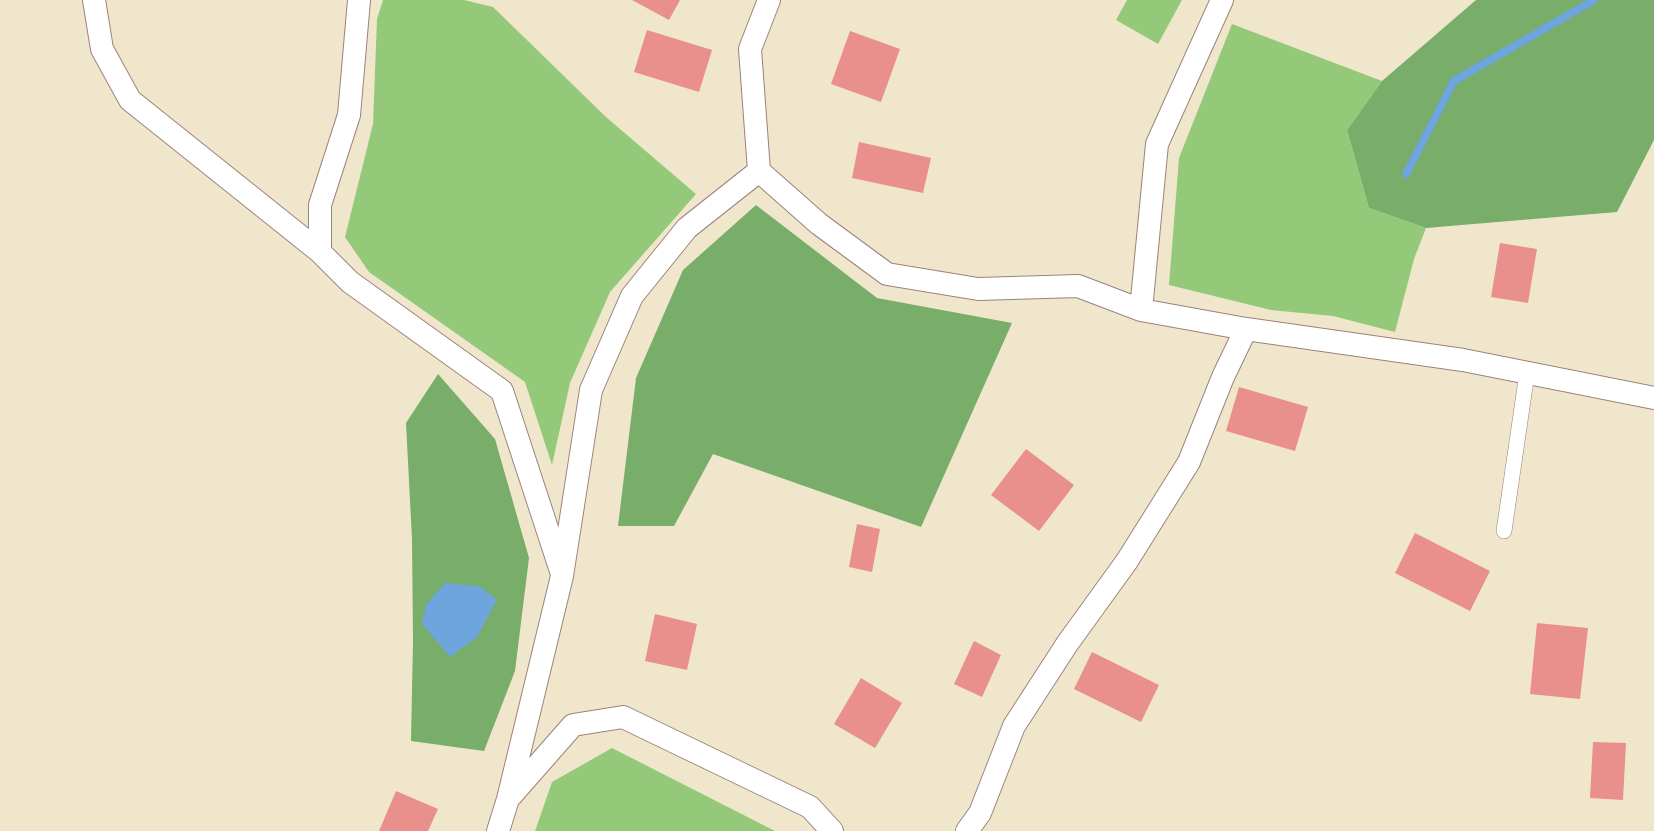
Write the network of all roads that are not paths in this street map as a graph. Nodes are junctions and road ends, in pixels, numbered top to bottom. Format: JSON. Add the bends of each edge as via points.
{"nodes":[{"id":1,"x":94,"y":0,"type":"edge"},
{"id":2,"x":359,"y":0,"type":"edge"},
{"id":3,"x":769,"y":0,"type":"edge"},
{"id":4,"x":1222,"y":0,"type":"edge"},
{"id":5,"x":759,"y":171,"type":"junction"},
{"id":6,"x":320,"y":252,"type":"junction"},
{"id":7,"x":1141,"y":310,"type":"junction"},
{"id":8,"x":1246,"y":329,"type":"junction"},
{"id":9,"x":1527,"y":372,"type":"junction"},
{"id":10,"x":1654,"y":398,"type":"edge"},
{"id":11,"x":1504,"y":531,"type":"dead end"},
{"id":12,"x":562,"y":576,"type":"junction"},
{"id":13,"x":508,"y":799,"type":"junction"},
{"id":14,"x":498,"y":831,"type":"edge"},
{"id":15,"x":832,"y":831,"type":"edge"},
{"id":16,"x":967,"y":831,"type":"edge"}],
"edges":[{"from":1,"to":6,"type":"street","via":[[102,49],[130,100]]},
{"from":2,"to":6,"type":"street","via":[[349,115],[320,205]]},
{"from":3,"to":5,"type":"street","via":[[750,50]]},
{"from":4,"to":7,"type":"street","via":[[1157,144]]},
{"from":5,"to":7,"type":"street","via":[[819,224],[887,274],[978,289],[1078,286]]},
{"from":5,"to":12,"type":"street","via":[[687,228],[632,296],[591,390]]},
{"from":6,"to":12,"type":"street","via":[[350,282],[502,391]]},
{"from":7,"to":8,"type":"street"},
{"from":8,"to":9,"type":"street","via":[[1463,360]]},
{"from":8,"to":16,"type":"street","via":[[1189,462],[1127,561],[1067,644],[1014,726],[980,813]]},
{"from":9,"to":10,"type":"street"},
{"from":9,"to":11,"type":"lane"},
{"from":12,"to":13,"type":"street"},
{"from":13,"to":14,"type":"street"},
{"from":13,"to":15,"type":"street","via":[[573,725],[623,717],[810,807]]}]}
